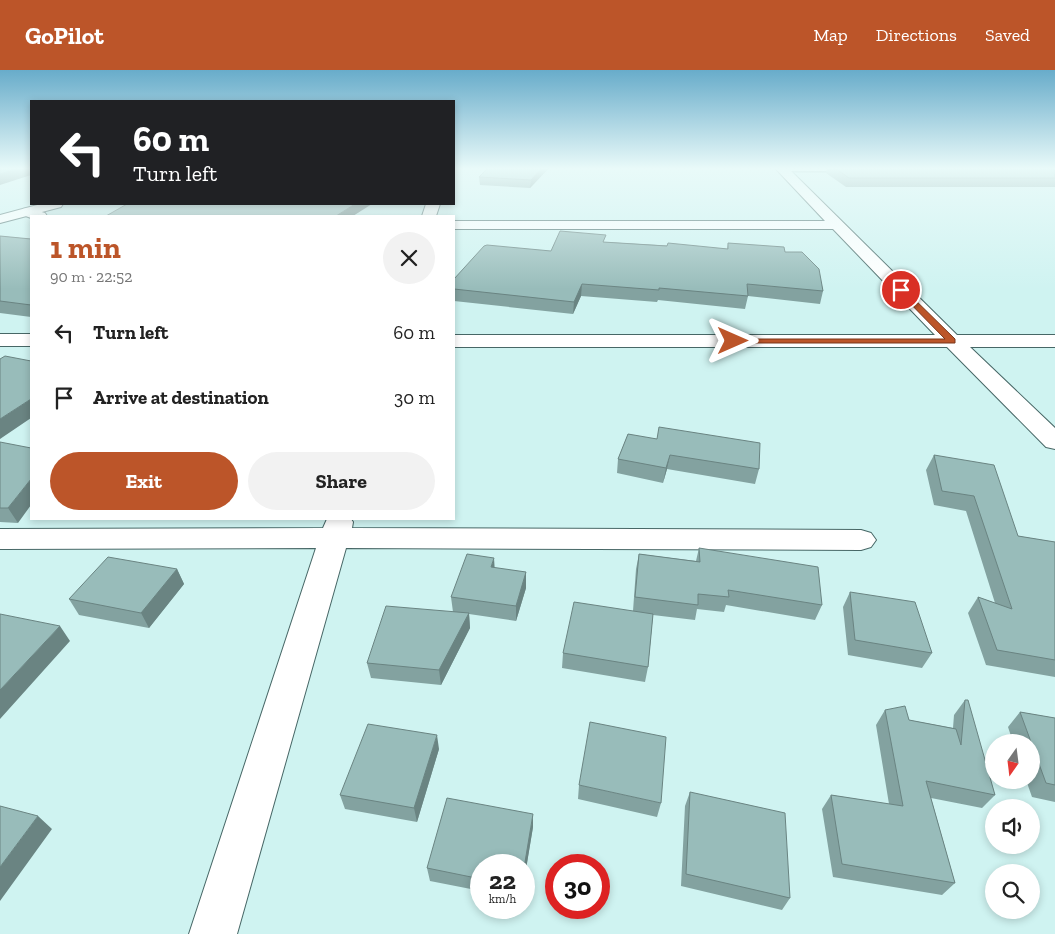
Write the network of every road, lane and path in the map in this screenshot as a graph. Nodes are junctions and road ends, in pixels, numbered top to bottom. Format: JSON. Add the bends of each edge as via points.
{"nodes":[{"id":1,"x":46,"y":208,"type":"edge"},
{"id":2,"x":821,"y":208,"type":"edge"},
{"id":3,"x":34,"y":214,"type":"edge"},
{"id":4,"x":0,"y":219,"type":"edge"},
{"id":5,"x":455,"y":225,"type":"edge"},
{"id":6,"x":837,"y":225,"type":"junction"},
{"id":7,"x":0,"y":340,"type":"edge"},
{"id":8,"x":30,"y":340,"type":"edge"},
{"id":9,"x":455,"y":341,"type":"edge"},
{"id":10,"x":952,"y":341,"type":"junction"},
{"id":11,"x":1055,"y":341,"type":"edge"},
{"id":12,"x":1055,"y":442,"type":"edge"},
{"id":13,"x":337,"y":528,"type":"edge"},
{"id":14,"x":0,"y":539,"type":"edge"},
{"id":15,"x":861,"y":540,"type":"dead end"},
{"id":16,"x":213,"y":934,"type":"edge"}],
"edges":[{"from":1,"to":3,"type":"street"},
{"from":2,"to":6,"type":"street"},
{"from":3,"to":4,"type":"street"},
{"from":5,"to":6,"type":"street"},
{"from":6,"to":10,"type":"street"},
{"from":7,"to":8,"type":"street"},
{"from":9,"to":10,"type":"street"},
{"from":10,"to":11,"type":"street"},
{"from":10,"to":12,"type":"street"},
{"from":13,"to":14,"type":"street"},
{"from":13,"to":15,"type":"street"},
{"from":13,"to":16,"type":"street"}]}
